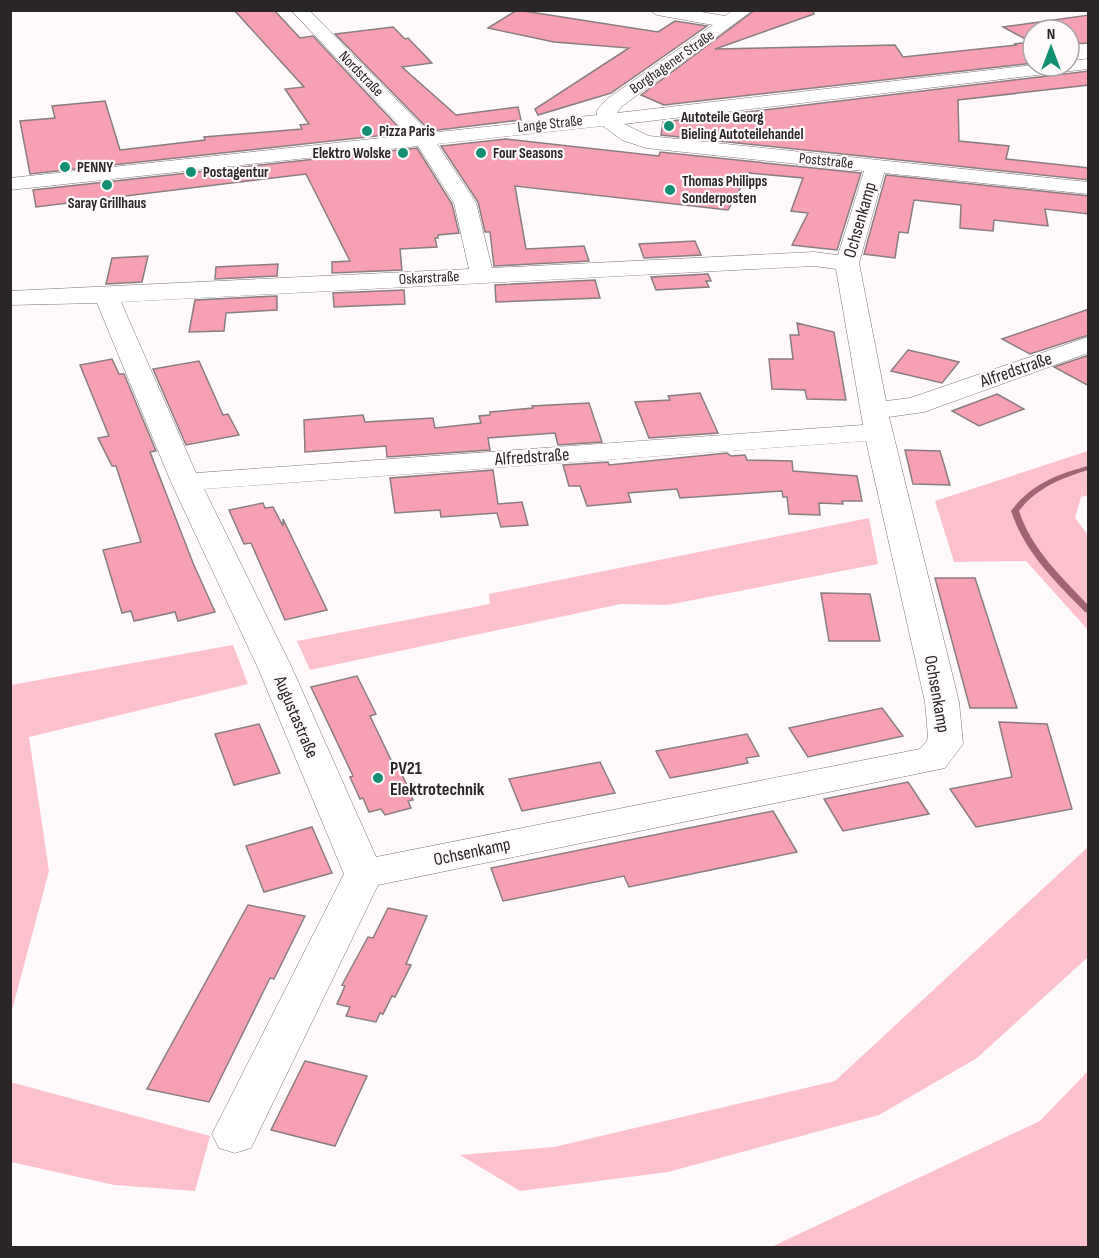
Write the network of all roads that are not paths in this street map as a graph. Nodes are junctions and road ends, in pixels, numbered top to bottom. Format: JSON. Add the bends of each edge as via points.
{"nodes":[{"id":1,"x":299,"y":10,"type":"edge"},
{"id":2,"x":657,"y":10,"type":"edge"},
{"id":3,"x":745,"y":10,"type":"edge"},
{"id":4,"x":728,"y":22,"type":"junction"},
{"id":5,"x":1089,"y":64,"type":"edge"},
{"id":6,"x":607,"y":119,"type":"junction"},
{"id":7,"x":423,"y":138,"type":"junction"},
{"id":8,"x":876,"y":166,"type":"junction"},
{"id":9,"x":10,"y":184,"type":"edge"},
{"id":10,"x":1089,"y":188,"type":"edge"},
{"id":11,"x":847,"y":263,"type":"junction"},
{"id":12,"x":482,"y":275,"type":"junction"},
{"id":13,"x":106,"y":295,"type":"junction"},
{"id":14,"x":10,"y":298,"type":"edge"},
{"id":15,"x":1089,"y":345,"type":"edge"},
{"id":16,"x":876,"y":421,"type":"junction"},
{"id":17,"x":186,"y":482,"type":"junction"},
{"id":18,"x":364,"y":874,"type":"junction"},
{"id":19,"x":235,"y":1134,"type":"dead end"}],
"edges":[{"from":1,"to":7,"type":"street","name":"Nordstraße"},
{"from":2,"to":4,"type":"street"},
{"from":3,"to":4,"type":"street","name":"Borghagener Straße"},
{"from":4,"to":6,"type":"street","name":"Borghagener Straße","via":[[614,103]]},
{"from":5,"to":6,"type":"street","name":"Lange Straße"},
{"from":6,"to":7,"type":"street","name":"Lange Straße"},
{"from":6,"to":8,"type":"street","name":"Poststraße","via":[[630,137],[646,142]]},
{"from":7,"to":9,"type":"street","name":"Lange Straße"},
{"from":7,"to":12,"type":"street","name":"Nordstraße","via":[[465,203]]},
{"from":8,"to":10,"type":"street","name":"Poststraße"},
{"from":8,"to":11,"type":"street","name":"Ochsenkamp"},
{"from":11,"to":12,"type":"street","name":"Oskarstraße","via":[[814,259]]},
{"from":11,"to":16,"type":"street","name":"Ochsenkamp"},
{"from":12,"to":13,"type":"street","name":"Oskarstraße"},
{"from":13,"to":14,"type":"street","name":"Oskarstraße"},
{"from":13,"to":17,"type":"street","name":"Augustastraße"},
{"from":15,"to":16,"type":"street","name":"Alfredstraße"},
{"from":16,"to":17,"type":"street","name":"Alfredstraße"},
{"from":16,"to":18,"type":"street","name":"Ochsenkamp","via":[[942,702],[945,744],[932,759]]},
{"from":17,"to":18,"type":"street","name":"Augustastraße","via":[[275,668]]},
{"from":18,"to":19,"type":"street"}]}
